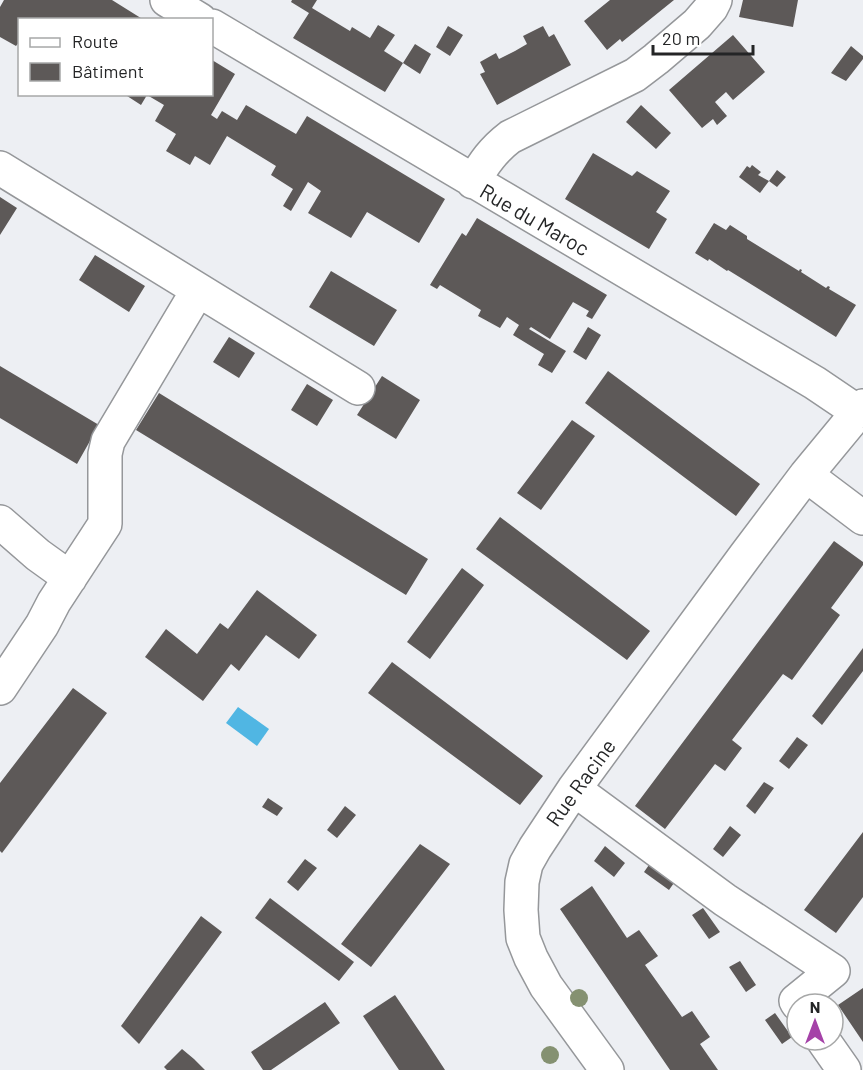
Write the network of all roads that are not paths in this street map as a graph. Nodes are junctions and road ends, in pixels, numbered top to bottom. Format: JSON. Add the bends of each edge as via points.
{"nodes":[{"id":1,"x":715,"y":0,"type":"edge"},
{"id":2,"x":213,"y":27,"type":"edge"},
{"id":3,"x":0,"y":168,"type":"edge"},
{"id":4,"x":473,"y":182,"type":"junction"},
{"id":5,"x":198,"y":290,"type":"junction"},
{"id":6,"x":358,"y":388,"type":"dead end"},
{"id":7,"x":861,"y":409,"type":"edge"},
{"id":8,"x":806,"y":475,"type":"junction"},
{"id":9,"x":863,"y":518,"type":"edge"},
{"id":10,"x":0,"y":522,"type":"edge"},
{"id":11,"x":70,"y":578,"type":"junction"},
{"id":12,"x":0,"y":688,"type":"edge"},
{"id":13,"x":574,"y":789,"type":"junction"},
{"id":14,"x":807,"y":992,"type":"edge"},
{"id":15,"x":832,"y":1052,"type":"edge"},
{"id":16,"x":606,"y":1070,"type":"edge"},
{"id":17,"x":844,"y":1070,"type":"edge"}],
"edges":[{"from":1,"to":4,"type":"street","via":[[697,24],[635,75],[510,136],[488,157]]},
{"from":2,"to":4,"type":"street","name":"Rue du Maroc"},
{"from":3,"to":5,"type":"street"},
{"from":4,"to":7,"type":"street","name":"Rue du Maroc"},
{"from":5,"to":6,"type":"street"},
{"from":5,"to":11,"type":"street","via":[[108,441],[105,524]]},
{"from":7,"to":8,"type":"street","name":"Rue Racine"},
{"from":8,"to":9,"type":"street"},
{"from":8,"to":13,"type":"street","name":"Rue Racine"},
{"from":10,"to":11,"type":"street"},
{"from":11,"to":12,"type":"street"},
{"from":13,"to":14,"type":"street","via":[[725,900],[833,971]]},
{"from":13,"to":16,"type":"street","name":"Rue Racine","via":[[526,864],[521,910],[524,938],[546,986]]},
{"from":15,"to":17,"type":"street"}]}
